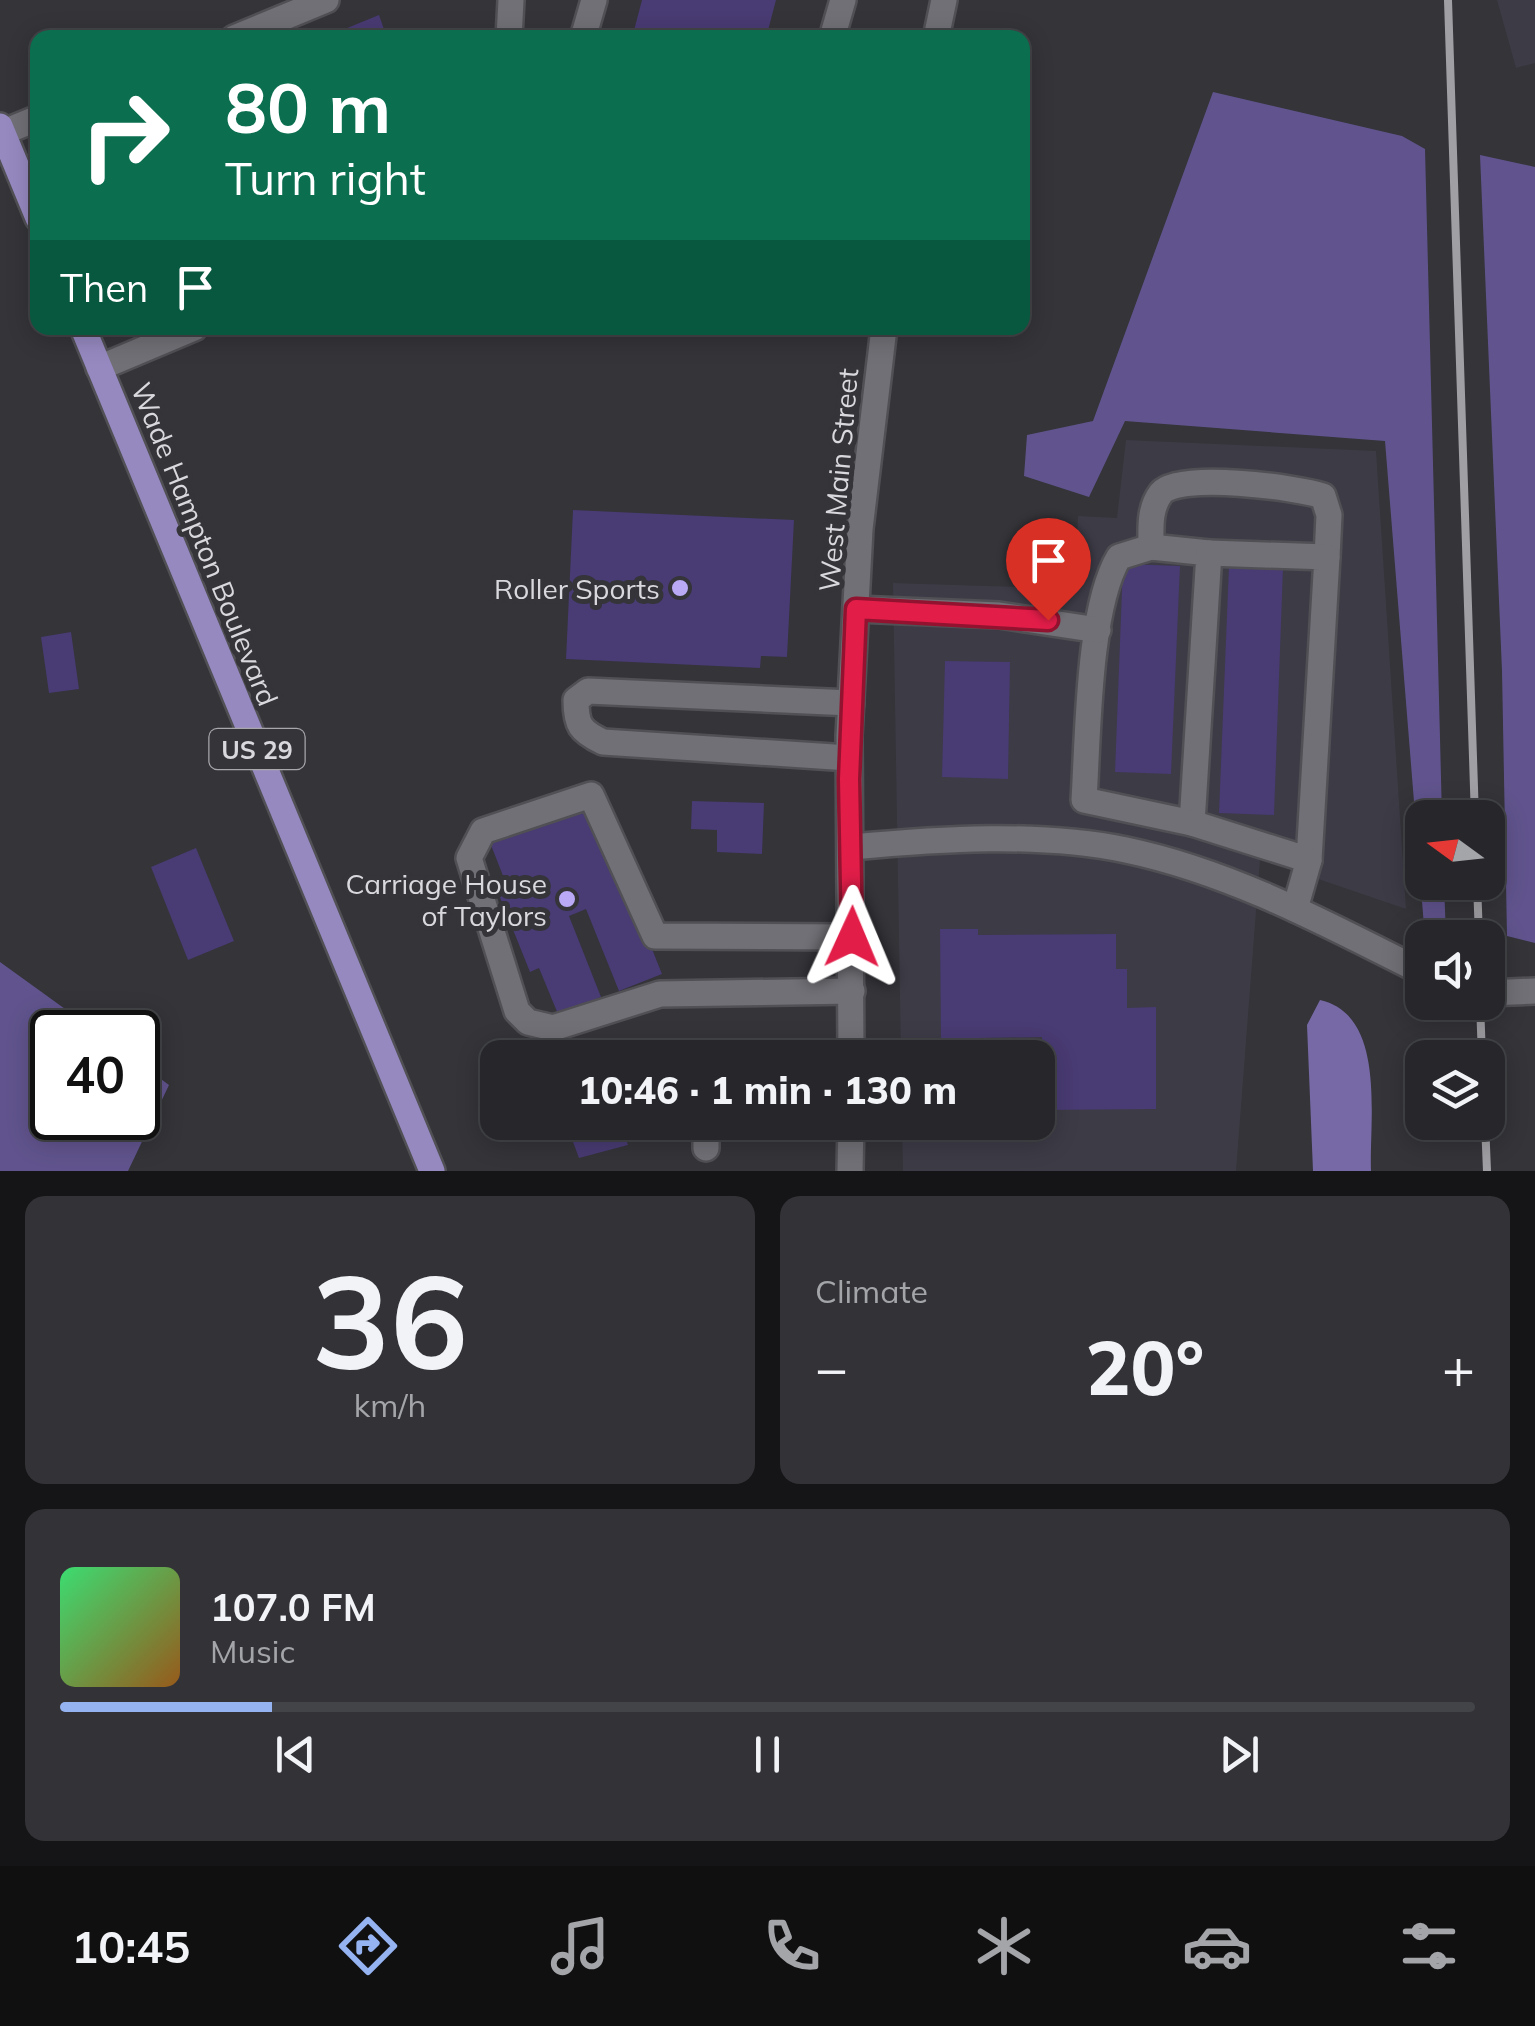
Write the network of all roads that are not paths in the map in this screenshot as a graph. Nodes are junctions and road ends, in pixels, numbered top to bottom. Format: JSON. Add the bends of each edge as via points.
{"nodes":[{"id":1,"x":326,"y":0,"type":"edge"},
{"id":2,"x":511,"y":0,"type":"edge"},
{"id":3,"x":594,"y":0,"type":"edge"},
{"id":4,"x":843,"y":0,"type":"edge"},
{"id":5,"x":944,"y":0,"type":"edge"},
{"id":6,"x":272,"y":30,"type":"edge"},
{"id":7,"x":509,"y":30,"type":"edge"},
{"id":8,"x":585,"y":30,"type":"edge"},
{"id":9,"x":834,"y":30,"type":"edge"},
{"id":10,"x":938,"y":30,"type":"edge"},
{"id":11,"x":30,"y":121,"type":"edge"},
{"id":12,"x":1,"y":130,"type":"edge"},
{"id":13,"x":30,"y":199,"type":"edge"},
{"id":14,"x":86,"y":335,"type":"edge"},
{"id":15,"x":178,"y":335,"type":"edge"},
{"id":16,"x":883,"y":335,"type":"edge"},
{"id":17,"x":100,"y":368,"type":"junction"},
{"id":18,"x":1151,"y":547,"type":"junction"},
{"id":19,"x":1209,"y":553,"type":"junction"},
{"id":20,"x":1327,"y":557,"type":"junction"},
{"id":21,"x":856,"y":609,"type":"junction"},
{"id":22,"x":1098,"y":630,"type":"junction"},
{"id":23,"x":851,"y":703,"type":"junction"},
{"id":24,"x":849,"y":758,"type":"junction"},
{"id":25,"x":1084,"y":800,"type":"junction"},
{"id":26,"x":1192,"y":823,"type":"junction"},
{"id":27,"x":1077,"y":844,"type":"junction"},
{"id":28,"x":851,"y":847,"type":"junction"},
{"id":29,"x":1310,"y":860,"type":"junction"},
{"id":30,"x":1295,"y":909,"type":"junction"},
{"id":31,"x":852,"y":937,"type":"junction"},
{"id":32,"x":1405,"y":964,"type":"edge"},
{"id":33,"x":1535,"y":991,"type":"edge"},
{"id":34,"x":852,"y":992,"type":"junction"},
{"id":35,"x":1505,"y":992,"type":"edge"},
{"id":36,"x":851,"y":1040,"type":"edge"},
{"id":37,"x":851,"y":1140,"type":"edge"},
{"id":38,"x":432,"y":1171,"type":"edge"},
{"id":39,"x":850,"y":1171,"type":"edge"}],
"edges":[{"from":1,"to":6,"type":"street"},
{"from":2,"to":7,"type":"street"},
{"from":3,"to":8,"type":"street"},
{"from":4,"to":9,"type":"street"},
{"from":5,"to":10,"type":"street"},
{"from":11,"to":12,"type":"street"},
{"from":12,"to":13,"type":"main road"},
{"from":14,"to":17,"type":"main road","name":"Wade Hampton Boulevard","number":"US 29"},
{"from":15,"to":17,"type":"street"},
{"from":16,"to":21,"type":"street","name":"West Main Street"},
{"from":17,"to":38,"type":"main road","name":"Wade Hampton Boulevard","number":"US 29"},
{"from":18,"to":19,"type":"street"},
{"from":18,"to":20,"type":"street","via":[[1152,511],[1163,490],[1186,481],[1324,496]]},
{"from":18,"to":22,"type":"street","via":[[1118,557]]},
{"from":19,"to":20,"type":"street"},
{"from":19,"to":26,"type":"street"},
{"from":20,"to":29,"type":"street"},
{"from":21,"to":22,"type":"street","via":[[999,615]]},
{"from":21,"to":23,"type":"street","name":"West Main Street"},
{"from":22,"to":25,"type":"street"},
{"from":23,"to":24,"type":"street","name":"West Main Street"},
{"from":23,"to":24,"type":"street","via":[[588,692],[576,700],[583,733],[603,742]]},
{"from":24,"to":28,"type":"street","name":"West Main Street"},
{"from":25,"to":26,"type":"street"},
{"from":25,"to":27,"type":"street"},
{"from":26,"to":29,"type":"street"},
{"from":27,"to":28,"type":"street"},
{"from":27,"to":30,"type":"street","via":[[1159,858]]},
{"from":28,"to":31,"type":"street","name":"West Main Street"},
{"from":29,"to":30,"type":"street"},
{"from":30,"to":32,"type":"street"},
{"from":31,"to":34,"type":"street","name":"West Main Street"},
{"from":31,"to":34,"type":"street","via":[[654,936],[591,795],[484,831],[468,858],[517,1012],[540,1028],[660,994]]},
{"from":33,"to":35,"type":"street"},
{"from":34,"to":36,"type":"street","name":"West Main Street"},
{"from":37,"to":39,"type":"street"}]}
